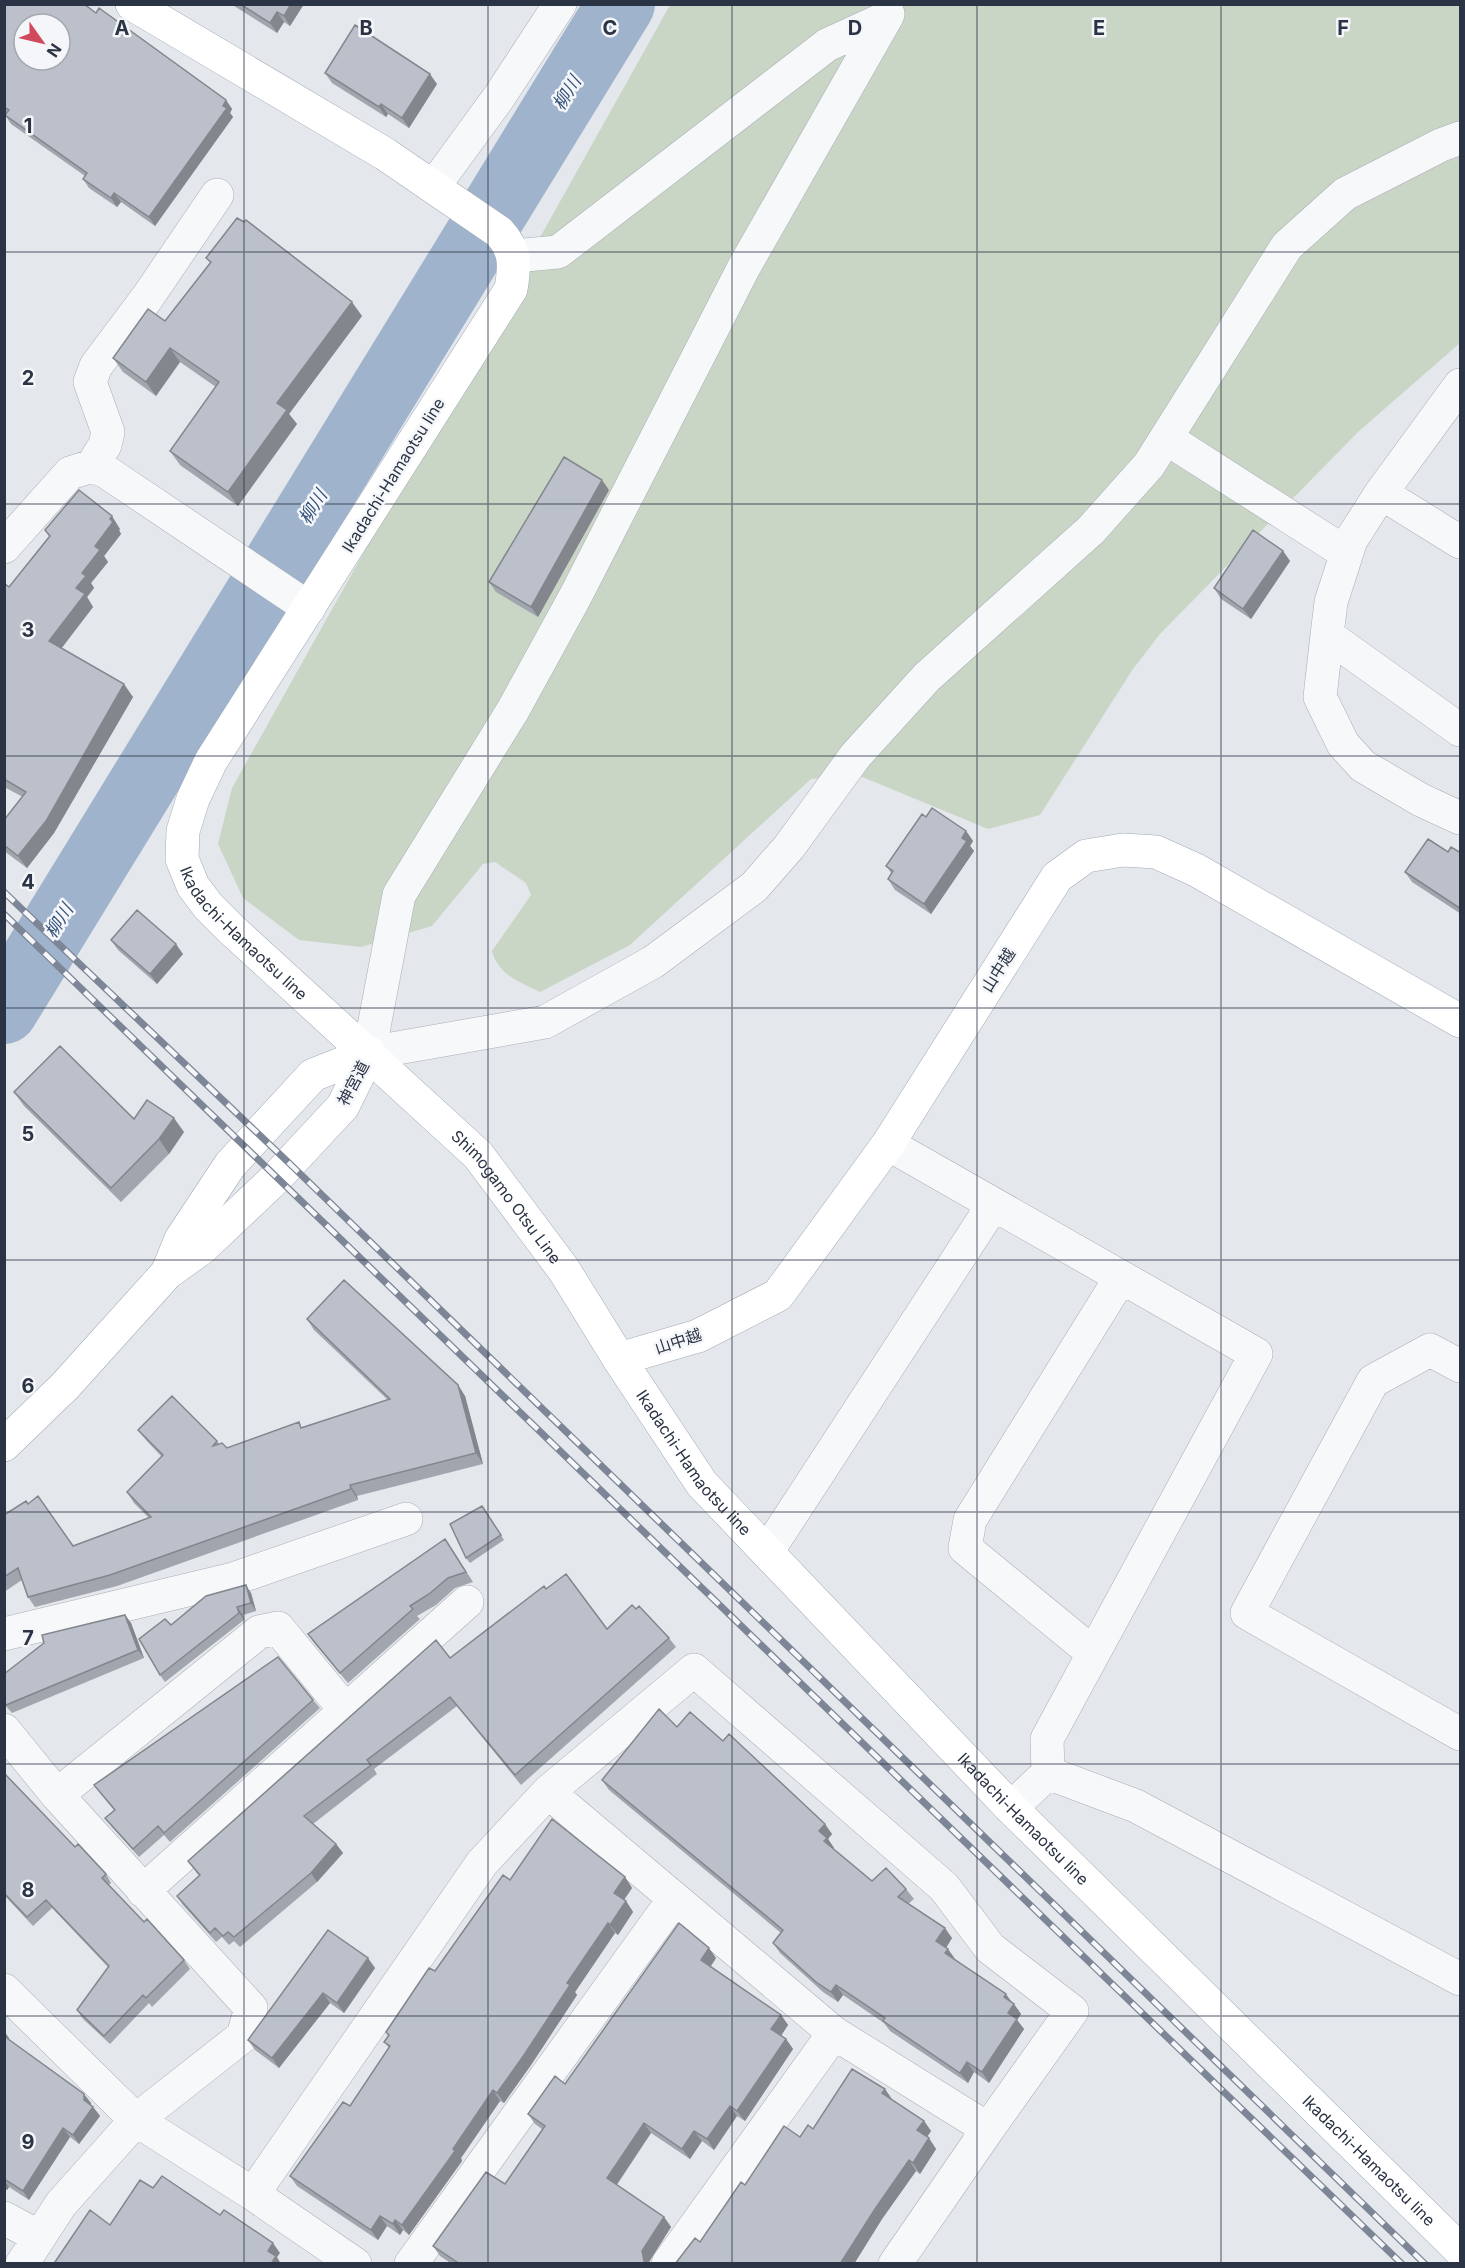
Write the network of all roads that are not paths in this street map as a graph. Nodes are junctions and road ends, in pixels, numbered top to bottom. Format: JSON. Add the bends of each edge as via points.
{"nodes":[{"id":1,"x":132,"y":4,"type":"edge"},
{"id":2,"x":560,"y":4,"type":"edge"},
{"id":3,"x":890,"y":11,"type":"edge"},
{"id":4,"x":1461,"y":138,"type":"edge"},
{"id":5,"x":434,"y":186,"type":"junction"},
{"id":6,"x":217,"y":195,"type":"dead end"},
{"id":7,"x":506,"y":244,"type":"junction"},
{"id":8,"x":1461,"y":385,"type":"edge"},
{"id":9,"x":1166,"y":438,"type":"junction"},
{"id":10,"x":92,"y":466,"type":"junction"},
{"id":11,"x":1381,"y":493,"type":"junction"},
{"id":12,"x":1461,"y":542,"type":"edge"},
{"id":13,"x":4,"y":547,"type":"edge"},
{"id":14,"x":1346,"y":553,"type":"junction"},
{"id":15,"x":299,"y":601,"type":"junction"},
{"id":16,"x":1327,"y":635,"type":"junction"},
{"id":17,"x":1461,"y":730,"type":"edge"},
{"id":18,"x":1461,"y":818,"type":"edge"},
{"id":19,"x":1461,"y":1021,"type":"edge"},
{"id":20,"x":369,"y":1053,"type":"junction"},
{"id":21,"x":888,"y":1144,"type":"junction"},
{"id":22,"x":993,"y":1205,"type":"junction"},
{"id":23,"x":167,"y":1273,"type":"junction"},
{"id":24,"x":1121,"y":1277,"type":"junction"},
{"id":25,"x":619,"y":1359,"type":"junction"},
{"id":26,"x":1461,"y":1366,"type":"edge"},
{"id":27,"x":4,"y":1445,"type":"edge"},
{"id":28,"x":406,"y":1519,"type":"dead end"},
{"id":29,"x":767,"y":1552,"type":"junction"},
{"id":30,"x":467,"y":1602,"type":"dead end"},
{"id":31,"x":4,"y":1634,"type":"edge"},
{"id":32,"x":1093,"y":1653,"type":"junction"},
{"id":33,"x":346,"y":1711,"type":"junction"},
{"id":34,"x":4,"y":1730,"type":"edge"},
{"id":35,"x":1461,"y":1734,"type":"edge"},
{"id":36,"x":1048,"y":1773,"type":"junction"},
{"id":37,"x":548,"y":1792,"type":"junction"},
{"id":38,"x":57,"y":1795,"type":"junction"},
{"id":39,"x":1011,"y":1808,"type":"junction"},
{"id":40,"x":143,"y":1890,"type":"junction"},
{"id":41,"x":674,"y":1899,"type":"junction"},
{"id":42,"x":1461,"y":1979,"type":"edge"},
{"id":43,"x":4,"y":1990,"type":"edge"},
{"id":44,"x":834,"y":2033,"type":"junction"},
{"id":45,"x":136,"y":2120,"type":"junction"},
{"id":46,"x":988,"y":2129,"type":"junction"},
{"id":47,"x":253,"y":2194,"type":"junction"},
{"id":48,"x":4,"y":2218,"type":"edge"},
{"id":49,"x":39,"y":2237,"type":"junction"},
{"id":50,"x":1459,"y":2243,"type":"edge"},
{"id":51,"x":22,"y":2264,"type":"edge"},
{"id":52,"x":355,"y":2264,"type":"edge"},
{"id":53,"x":411,"y":2264,"type":"edge"},
{"id":54,"x":668,"y":2264,"type":"edge"},
{"id":55,"x":895,"y":2264,"type":"edge"}],
"edges":[{"from":1,"to":5,"type":"main road"},
{"from":2,"to":5,"type":"street"},
{"from":3,"to":7,"type":"street","via":[[827,45],[558,252]]},
{"from":3,"to":20,"type":"street","via":[[744,267],[513,710],[399,895]]},
{"from":4,"to":9,"type":"street","via":[[1345,194],[1287,246]]},
{"from":5,"to":7,"type":"main road"},
{"from":6,"to":10,"type":"street","via":[[96,366],[90,382],[108,432]]},
{"from":7,"to":15,"type":"main road","name":"Ikadachi-Hamaotsu line","via":[[511,289]]},
{"from":8,"to":11,"type":"street"},
{"from":9,"to":14,"type":"street"},
{"from":9,"to":20,"type":"street","via":[[1149,465],[1091,530],[927,677],[856,755],[789,847],[754,887],[653,962],[545,1022]]},
{"from":10,"to":13,"type":"street","via":[[70,473]]},
{"from":10,"to":15,"type":"street"},
{"from":11,"to":12,"type":"street"},
{"from":11,"to":14,"type":"street"},
{"from":14,"to":16,"type":"street","via":[[1331,602]]},
{"from":15,"to":20,"type":"main road","name":"Ikadachi-Hamaotsu line","via":[[282,645],[211,761],[193,799],[183,831],[182,859],[193,886],[231,930]]},
{"from":16,"to":17,"type":"street"},
{"from":16,"to":18,"type":"street","via":[[1320,697],[1343,744],[1364,766],[1421,800]]},
{"from":19,"to":21,"type":"main road","name":"山中越","via":[[1197,870],[1156,852],[1123,850],[1086,856],[1057,877]]},
{"from":20,"to":23,"type":"main road","name":"神宮道","via":[[343,1106],[257,1198],[202,1248]]},
{"from":20,"to":23,"type":"main road","name":"神宮道","via":[[313,1075],[241,1153],[181,1239]]},
{"from":20,"to":25,"type":"main road","name":"Shimogamo Otsu Line","via":[[484,1163],[564,1270]]},
{"from":21,"to":22,"type":"street"},
{"from":21,"to":25,"type":"main road","name":"山中越","via":[[778,1295],[698,1336]]},
{"from":22,"to":24,"type":"street"},
{"from":22,"to":29,"type":"street"},
{"from":23,"to":27,"type":"main road","name":"神宮道","via":[[65,1386]]},
{"from":24,"to":32,"type":"street","via":[[970,1520],[965,1548]]},
{"from":24,"to":32,"type":"street","via":[[1256,1354]]},
{"from":25,"to":29,"type":"main road","name":"Ikadachi-Hamaotsu line","via":[[702,1484]]},
{"from":26,"to":35,"type":"street","via":[[1430,1350],[1373,1381],[1247,1613]]},
{"from":28,"to":31,"type":"street","via":[[233,1579]]},
{"from":29,"to":39,"type":"main road","name":"Ikadachi-Hamaotsu line"},
{"from":30,"to":33,"type":"street"},
{"from":32,"to":36,"type":"street","via":[[1047,1739]]},
{"from":33,"to":38,"type":"street","via":[[278,1628],[259,1632]]},
{"from":33,"to":40,"type":"street"},
{"from":34,"to":38,"type":"street"},
{"from":36,"to":39,"type":"street"},
{"from":36,"to":42,"type":"street","via":[[1136,1806]]},
{"from":37,"to":41,"type":"street"},
{"from":37,"to":46,"type":"street","via":[[694,1670],[944,1887],[990,1948],[1072,2011]]},
{"from":37,"to":47,"type":"street","via":[[482,1863]]},
{"from":38,"to":40,"type":"street"},
{"from":39,"to":50,"type":"main road","name":"Ikadachi-Hamaotsu line"},
{"from":40,"to":45,"type":"street","via":[[251,2008],[243,2036]]},
{"from":41,"to":44,"type":"street"},
{"from":41,"to":53,"type":"street"},
{"from":43,"to":45,"type":"street"},
{"from":44,"to":46,"type":"street"},
{"from":44,"to":54,"type":"street"},
{"from":45,"to":47,"type":"street"},
{"from":45,"to":49,"type":"street","via":[[61,2204]]},
{"from":46,"to":55,"type":"street"},
{"from":47,"to":52,"type":"street"},
{"from":48,"to":49,"type":"street"},
{"from":49,"to":51,"type":"street"}]}
